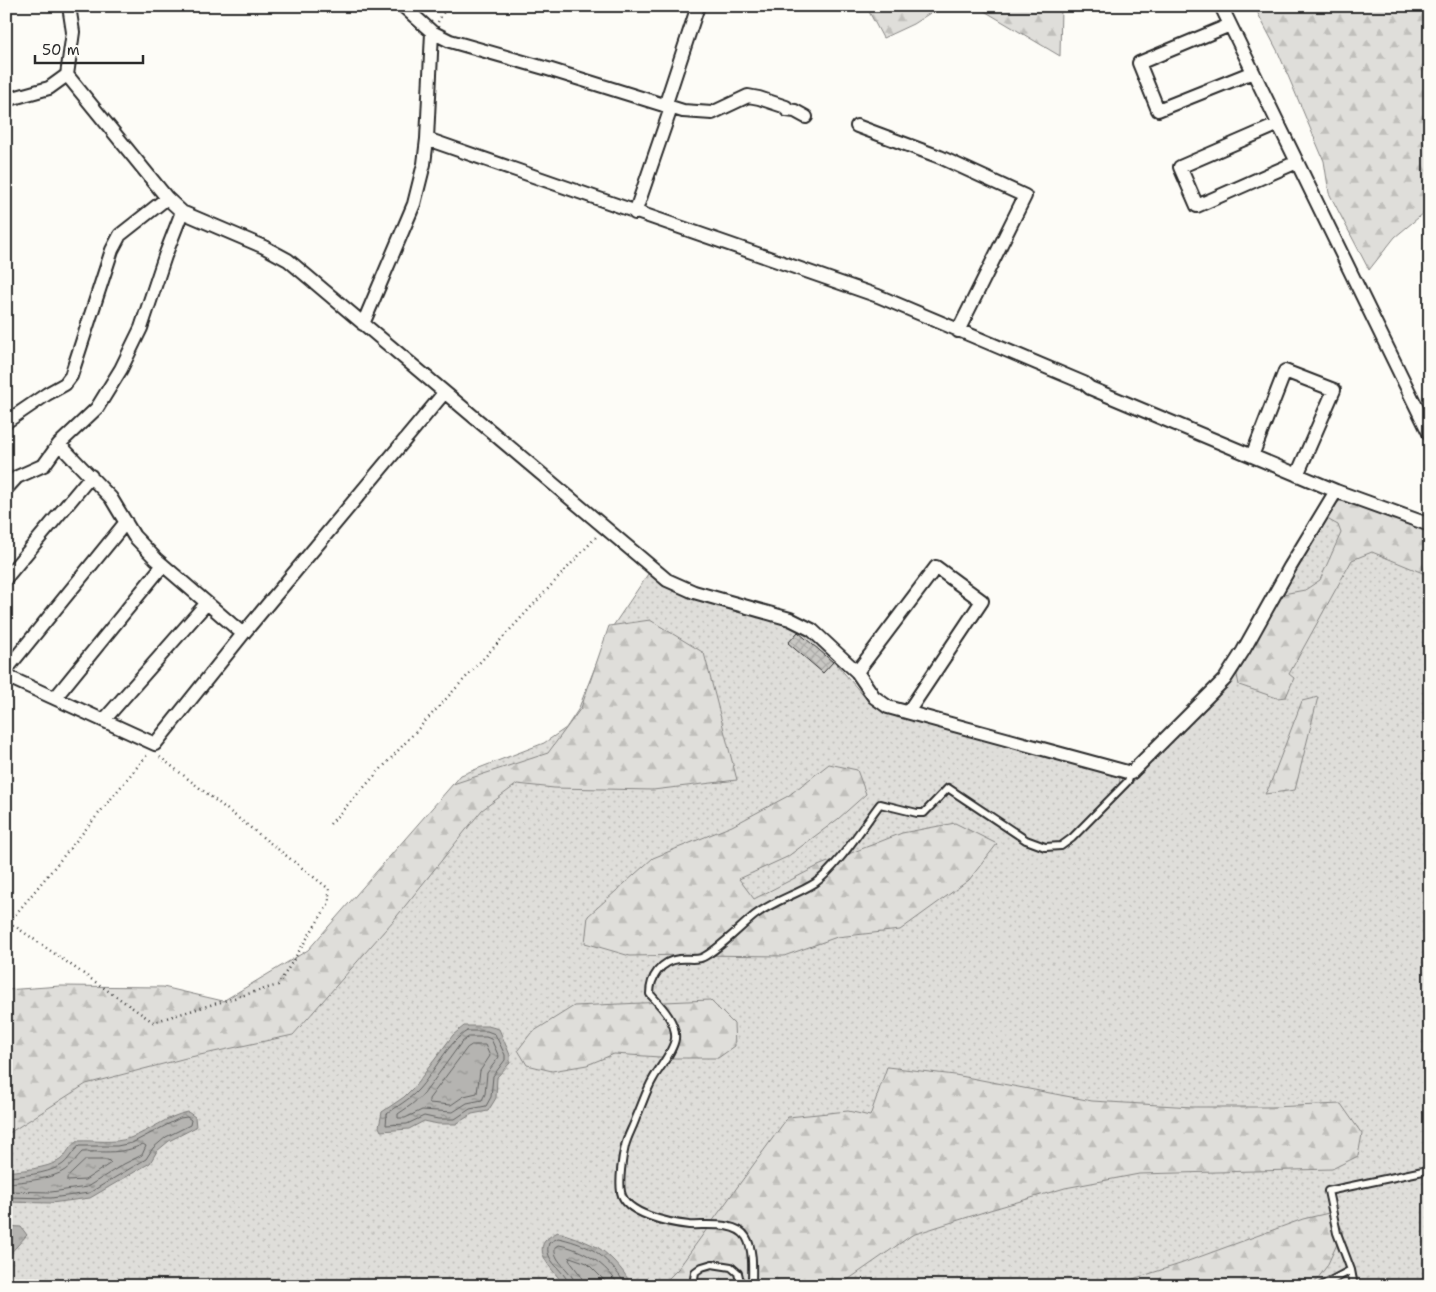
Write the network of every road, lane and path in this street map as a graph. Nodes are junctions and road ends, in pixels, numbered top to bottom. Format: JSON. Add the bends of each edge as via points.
{"nodes":[{"id":1,"x":403,"y":6,"type":"edge"},
{"id":2,"x":698,"y":6,"type":"edge"},
{"id":3,"x":1221,"y":6,"type":"edge"},
{"id":4,"x":71,"y":7,"type":"edge"},
{"id":5,"x":1230,"y":25,"type":"junction"},
{"id":6,"x":432,"y":32,"type":"junction"},
{"id":7,"x":1253,"y":72,"type":"junction"},
{"id":8,"x":67,"y":75,"type":"junction"},
{"id":9,"x":6,"y":100,"type":"edge"},
{"id":10,"x":668,"y":107,"type":"junction"},
{"id":11,"x":806,"y":117,"type":"dead end"},
{"id":12,"x":1279,"y":124,"type":"junction"},
{"id":13,"x":858,"y":126,"type":"dead end"},
{"id":14,"x":427,"y":139,"type":"junction"},
{"id":15,"x":1297,"y":162,"type":"junction"},
{"id":16,"x":167,"y":198,"type":"junction"},
{"id":17,"x":182,"y":212,"type":"junction"},
{"id":18,"x":635,"y":213,"type":"junction"},
{"id":19,"x":363,"y":324,"type":"junction"},
{"id":20,"x":958,"y":331,"type":"junction"},
{"id":21,"x":444,"y":393,"type":"junction"},
{"id":22,"x":6,"y":422,"type":"edge"},
{"id":23,"x":1430,"y":435,"type":"edge"},
{"id":24,"x":59,"y":444,"type":"junction"},
{"id":25,"x":1252,"y":456,"type":"junction"},
{"id":26,"x":1297,"y":475,"type":"junction"},
{"id":27,"x":90,"y":476,"type":"junction"},
{"id":28,"x":6,"y":489,"type":"edge"},
{"id":29,"x":1336,"y":491,"type":"junction"},
{"id":30,"x":126,"y":522,"type":"junction"},
{"id":31,"x":1430,"y":525,"type":"edge"},
{"id":32,"x":604,"y":529,"type":"junction"},
{"id":33,"x":163,"y":565,"type":"junction"},
{"id":34,"x":6,"y":578,"type":"edge"},
{"id":35,"x":206,"y":604,"type":"junction"},
{"id":36,"x":243,"y":634,"type":"junction"},
{"id":37,"x":6,"y":670,"type":"edge"},
{"id":38,"x":857,"y":672,"type":"junction"},
{"id":39,"x":6,"y":676,"type":"edge"},
{"id":40,"x":55,"y":698,"type":"junction"},
{"id":41,"x":908,"y":712,"type":"junction"},
{"id":42,"x":104,"y":720,"type":"junction"},
{"id":43,"x":153,"y":747,"type":"junction"},
{"id":44,"x":1131,"y":773,"type":"junction"},
{"id":45,"x":330,"y":824,"type":"dead end"},
{"id":46,"x":10,"y":922,"type":"junction"},
{"id":47,"x":6,"y":926,"type":"edge"},
{"id":48,"x":1430,"y":1168,"type":"edge"},
{"id":49,"x":1351,"y":1270,"type":"junction"},
{"id":50,"x":693,"y":1286,"type":"edge"},
{"id":51,"x":741,"y":1286,"type":"edge"},
{"id":52,"x":752,"y":1286,"type":"edge"},
{"id":53,"x":1321,"y":1286,"type":"edge"},
{"id":54,"x":1354,"y":1286,"type":"edge"}],
"edges":[{"from":1,"to":6,"type":"street"},
{"from":2,"to":10,"type":"street"},
{"from":3,"to":5,"type":"street"},
{"from":4,"to":8,"type":"street","via":[[73,32]]},
{"from":5,"to":7,"type":"street"},
{"from":5,"to":7,"type":"street","via":[[1140,63],[1158,110]]},
{"from":6,"to":10,"type":"street","via":[[450,41]]},
{"from":6,"to":14,"type":"street"},
{"from":7,"to":12,"type":"street"},
{"from":8,"to":9,"type":"street","via":[[49,88]]},
{"from":8,"to":16,"type":"street"},
{"from":10,"to":11,"type":"street","via":[[712,113],[748,96],[786,107]]},
{"from":10,"to":18,"type":"street"},
{"from":12,"to":15,"type":"street"},
{"from":12,"to":15,"type":"street","via":[[1180,166],[1197,206]]},
{"from":13,"to":20,"type":"street","via":[[940,157],[1025,196]]},
{"from":14,"to":18,"type":"street"},
{"from":14,"to":19,"type":"street","via":[[414,204]]},
{"from":15,"to":23,"type":"street"},
{"from":16,"to":17,"type":"street"},
{"from":16,"to":22,"type":"street","via":[[120,235],[112,250],[71,376],[65,384]]},
{"from":17,"to":19,"type":"street","via":[[288,260]]},
{"from":17,"to":24,"type":"street","via":[[141,328],[121,369],[97,408]]},
{"from":18,"to":20,"type":"street","via":[[878,296]]},
{"from":19,"to":21,"type":"street"},
{"from":20,"to":25,"type":"street"},
{"from":21,"to":32,"type":"street"},
{"from":21,"to":36,"type":"street"},
{"from":24,"to":27,"type":"street"},
{"from":24,"to":28,"type":"street","via":[[44,465],[17,477]]},
{"from":25,"to":26,"type":"street"},
{"from":25,"to":26,"type":"street","via":[[1285,371],[1334,390]]},
{"from":26,"to":29,"type":"street"},
{"from":27,"to":30,"type":"street","via":[[111,498]]},
{"from":27,"to":34,"type":"street"},
{"from":29,"to":31,"type":"street"},
{"from":29,"to":44,"type":"street","via":[[1225,679]]},
{"from":30,"to":33,"type":"street","via":[[134,536]]},
{"from":30,"to":37,"type":"street"},
{"from":32,"to":38,"type":"street","via":[[667,580],[694,592],[790,619],[812,630]]},
{"from":32,"to":45,"type":"path"},
{"from":33,"to":35,"type":"street"},
{"from":33,"to":40,"type":"street"},
{"from":35,"to":36,"type":"street"},
{"from":35,"to":42,"type":"street"},
{"from":36,"to":43,"type":"street"},
{"from":38,"to":41,"type":"street","via":[[874,697],[888,707]]},
{"from":38,"to":41,"type":"street","via":[[936,567],[982,601]]},
{"from":39,"to":40,"type":"street"},
{"from":40,"to":42,"type":"street"},
{"from":41,"to":44,"type":"street"},
{"from":42,"to":43,"type":"street"},
{"from":43,"to":46,"type":"path"},
{"from":43,"to":46,"type":"path","via":[[329,889],[329,903],[278,985],[152,1022]]},
{"from":44,"to":52,"type":"lane","via":[[1128,781],[1061,846],[1045,847],[1026,840],[948,788],[924,813],[880,804],[833,866],[815,883],[757,913],[701,958],[677,959],[666,963],[654,975],[650,994],[664,1009],[675,1040],[653,1080],[625,1145],[621,1194],[634,1209],[655,1218],[688,1225],[729,1226],[745,1235],[750,1243]]},
{"from":46,"to":47,"type":"path"},
{"from":48,"to":49,"type":"lane","via":[[1424,1172],[1328,1191],[1337,1234]]},
{"from":49,"to":53,"type":"lane"},
{"from":49,"to":54,"type":"lane"},
{"from":50,"to":51,"type":"lane","via":[[695,1272],[712,1264],[731,1267],[738,1273]]}]}
